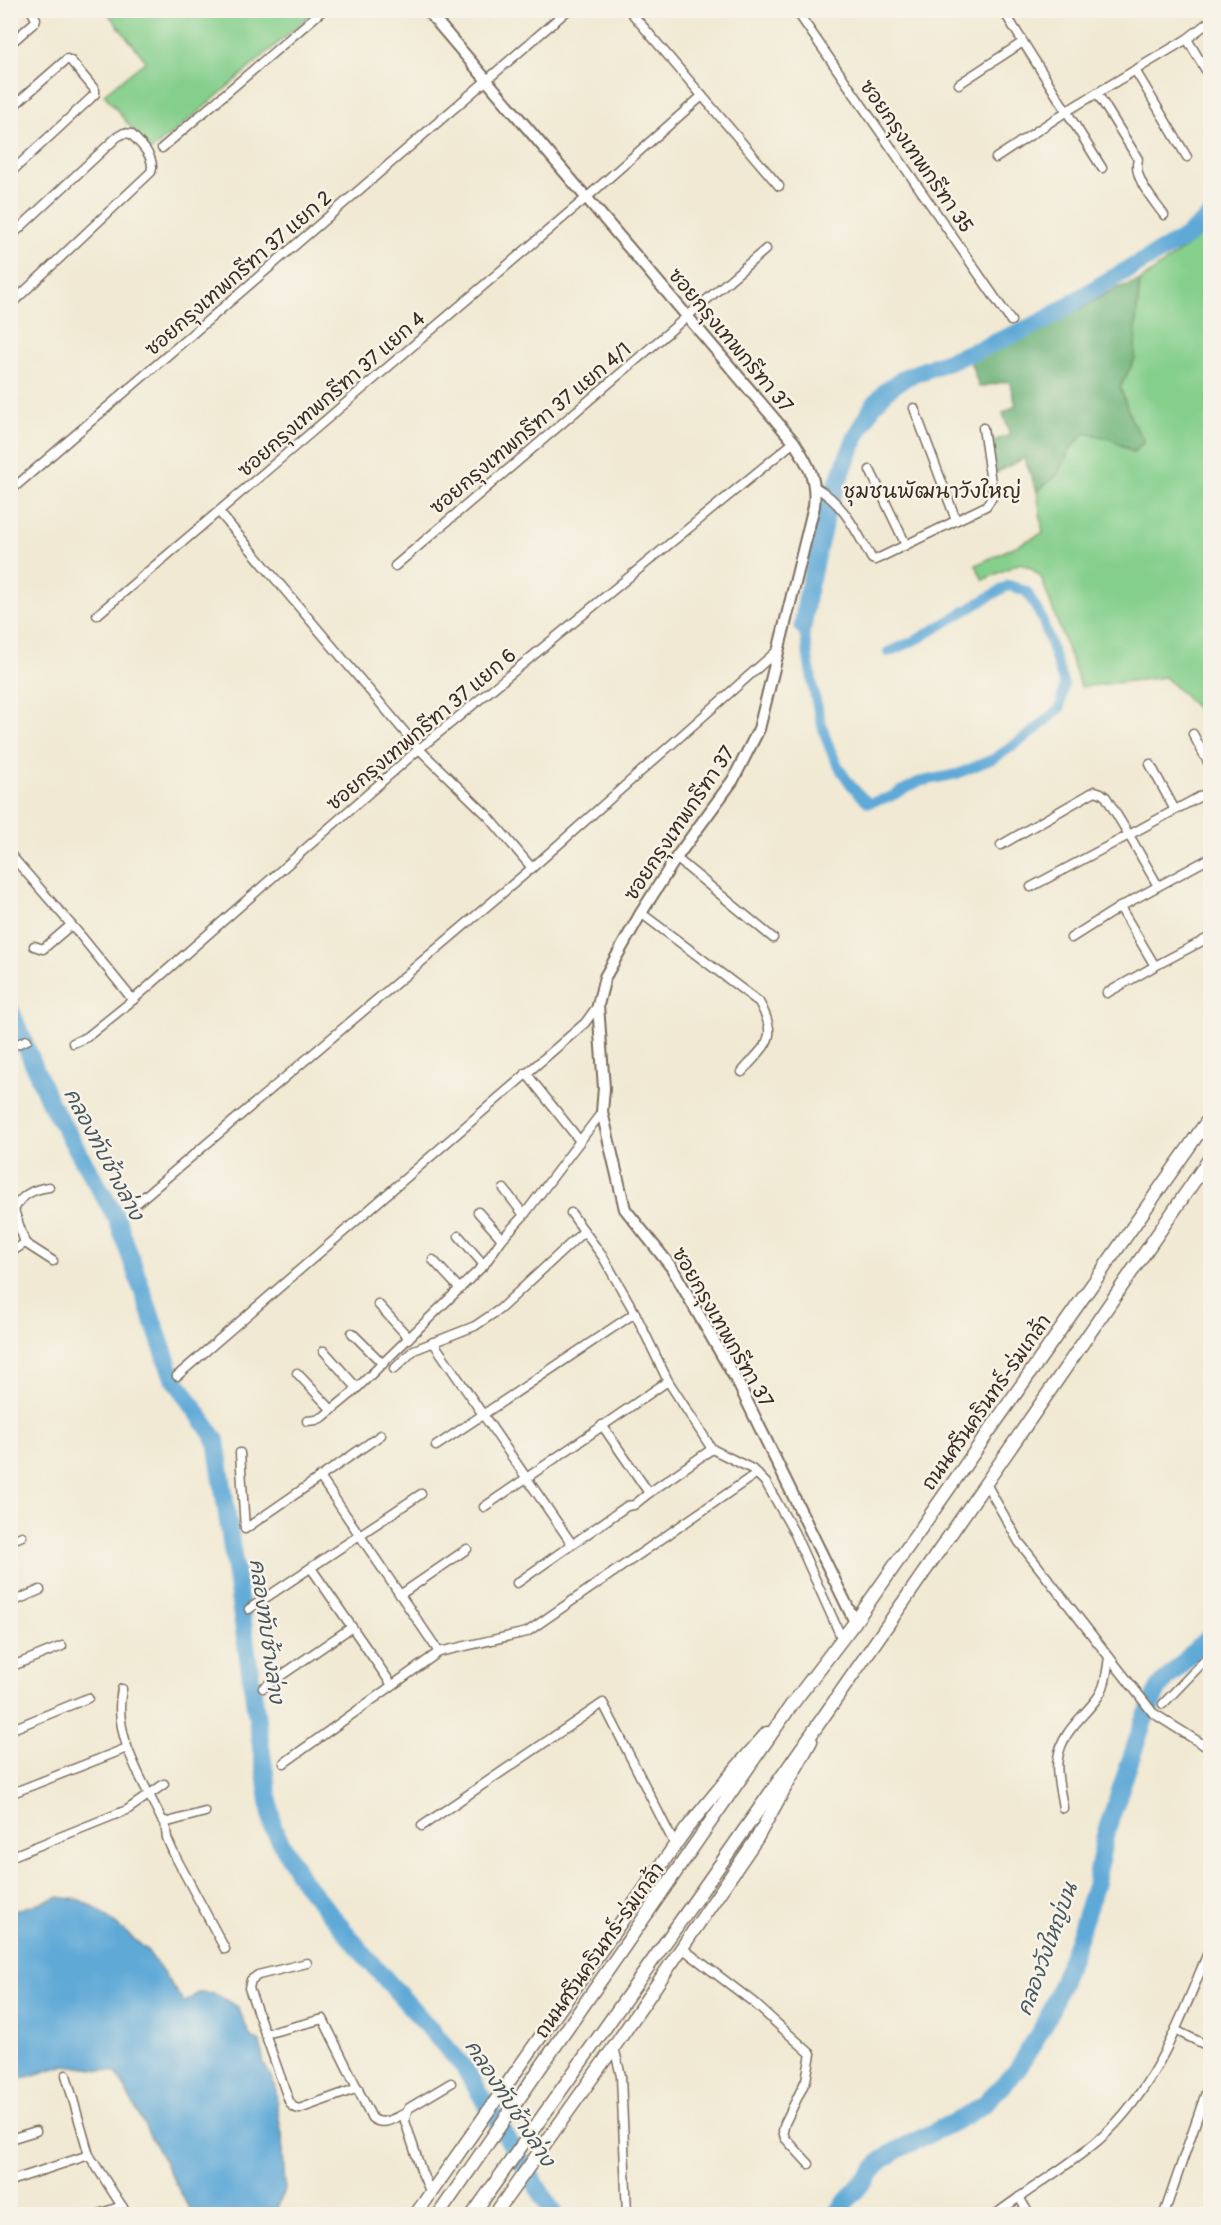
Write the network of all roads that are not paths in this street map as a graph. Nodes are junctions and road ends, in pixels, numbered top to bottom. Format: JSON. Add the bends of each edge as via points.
{"nodes":[{"id":1,"x":31,"y":10,"type":"edge"},
{"id":2,"x":323,"y":10,"type":"edge"},
{"id":3,"x":428,"y":10,"type":"edge"},
{"id":4,"x":568,"y":10,"type":"edge"},
{"id":5,"x":628,"y":10,"type":"edge"},
{"id":6,"x":796,"y":10,"type":"edge"},
{"id":7,"x":1003,"y":10,"type":"edge"},
{"id":8,"x":1210,"y":21,"type":"edge"},
{"id":9,"x":1187,"y":39,"type":"junction"},
{"id":10,"x":1023,"y":42,"type":"junction"},
{"id":11,"x":10,"y":44,"type":"edge"},
{"id":12,"x":1135,"y":70,"type":"junction"},
{"id":13,"x":1210,"y":77,"type":"edge"},
{"id":14,"x":487,"y":80,"type":"junction"},
{"id":15,"x":959,"y":84,"type":"dead end"},
{"id":16,"x":1097,"y":93,"type":"junction"},
{"id":17,"x":702,"y":96,"type":"junction"},
{"id":18,"x":10,"y":109,"type":"edge"},
{"id":19,"x":1067,"y":111,"type":"junction"},
{"id":20,"x":162,"y":148,"type":"dead end"},
{"id":21,"x":1187,"y":157,"type":"dead end"},
{"id":22,"x":996,"y":158,"type":"dead end"},
{"id":23,"x":1102,"y":168,"type":"dead end"},
{"id":24,"x":10,"y":173,"type":"edge"},
{"id":25,"x":779,"y":186,"type":"dead end"},
{"id":26,"x":585,"y":199,"type":"junction"},
{"id":27,"x":1164,"y":215,"type":"dead end"},
{"id":28,"x":10,"y":237,"type":"edge"},
{"id":29,"x":766,"y":249,"type":"dead end"},
{"id":30,"x":10,"y":305,"type":"edge"},
{"id":31,"x":687,"y":316,"type":"junction"},
{"id":32,"x":1011,"y":321,"type":"dead end"},
{"id":33,"x":914,"y":408,"type":"dead end"},
{"id":34,"x":983,"y":428,"type":"dead end"},
{"id":35,"x":794,"y":442,"type":"junction"},
{"id":36,"x":870,"y":470,"type":"dead end"},
{"id":37,"x":815,"y":487,"type":"junction"},
{"id":38,"x":10,"y":491,"type":"edge"},
{"id":39,"x":219,"y":512,"type":"junction"},
{"id":40,"x":956,"y":520,"type":"junction"},
{"id":41,"x":906,"y":545,"type":"junction"},
{"id":42,"x":394,"y":566,"type":"dead end"},
{"id":43,"x":97,"y":615,"type":"dead end"},
{"id":44,"x":780,"y":649,"type":"junction"},
{"id":45,"x":1193,"y":734,"type":"dead end"},
{"id":46,"x":419,"y":749,"type":"junction"},
{"id":47,"x":1150,"y":764,"type":"dead end"},
{"id":48,"x":1210,"y":765,"type":"edge"},
{"id":49,"x":1210,"y":791,"type":"edge"},
{"id":50,"x":1175,"y":810,"type":"junction"},
{"id":51,"x":1129,"y":835,"type":"junction"},
{"id":52,"x":1001,"y":845,"type":"dead end"},
{"id":53,"x":676,"y":858,"type":"junction"},
{"id":54,"x":1210,"y":858,"type":"edge"},
{"id":55,"x":12,"y":860,"type":"edge"},
{"id":56,"x":532,"y":868,"type":"junction"},
{"id":57,"x":1158,"y":886,"type":"junction"},
{"id":58,"x":1031,"y":887,"type":"dead end"},
{"id":59,"x":1120,"y":907,"type":"junction"},
{"id":60,"x":641,"y":913,"type":"junction"},
{"id":61,"x":71,"y":925,"type":"junction"},
{"id":62,"x":1210,"y":937,"type":"edge"},
{"id":63,"x":773,"y":938,"type":"dead end"},
{"id":64,"x":1071,"y":938,"type":"dead end"},
{"id":65,"x":34,"y":946,"type":"dead end"},
{"id":66,"x":1155,"y":966,"type":"junction"},
{"id":67,"x":1107,"y":993,"type":"dead end"},
{"id":68,"x":133,"y":1000,"type":"junction"},
{"id":69,"x":598,"y":1005,"type":"junction"},
{"id":70,"x":27,"y":1040,"type":"dead end"},
{"id":71,"x":73,"y":1044,"type":"dead end"},
{"id":72,"x":12,"y":1047,"type":"edge"},
{"id":73,"x":742,"y":1072,"type":"dead end"},
{"id":74,"x":526,"y":1074,"type":"junction"},
{"id":75,"x":602,"y":1112,"type":"junction"},
{"id":76,"x":1210,"y":1117,"type":"edge"},
{"id":77,"x":580,"y":1141,"type":"junction"},
{"id":78,"x":1210,"y":1158,"type":"edge"},
{"id":79,"x":49,"y":1187,"type":"dead end"},
{"id":80,"x":504,"y":1189,"type":"dead end"},
{"id":81,"x":138,"y":1202,"type":"dead end"},
{"id":82,"x":478,"y":1212,"type":"dead end"},
{"id":83,"x":571,"y":1213,"type":"dead end"},
{"id":84,"x":524,"y":1215,"type":"junction"},
{"id":85,"x":585,"y":1232,"type":"junction"},
{"id":86,"x":459,"y":1236,"type":"dead end"},
{"id":87,"x":502,"y":1239,"type":"junction"},
{"id":88,"x":25,"y":1243,"type":"junction"},
{"id":89,"x":10,"y":1252,"type":"edge"},
{"id":90,"x":433,"y":1260,"type":"dead end"},
{"id":91,"x":53,"y":1261,"type":"dead end"},
{"id":92,"x":484,"y":1265,"type":"junction"},
{"id":93,"x":460,"y":1289,"type":"junction"},
{"id":94,"x":378,"y":1304,"type":"dead end"},
{"id":95,"x":635,"y":1312,"type":"junction"},
{"id":96,"x":352,"y":1333,"type":"dead end"},
{"id":97,"x":409,"y":1338,"type":"junction"},
{"id":98,"x":433,"y":1342,"type":"junction"},
{"id":99,"x":324,"y":1351,"type":"dead end"},
{"id":100,"x":383,"y":1364,"type":"junction"},
{"id":101,"x":394,"y":1369,"type":"dead end"},
{"id":102,"x":297,"y":1373,"type":"dead end"},
{"id":103,"x":177,"y":1376,"type":"dead end"},
{"id":104,"x":668,"y":1381,"type":"junction"},
{"id":105,"x":357,"y":1388,"type":"junction"},
{"id":106,"x":332,"y":1410,"type":"junction"},
{"id":107,"x":483,"y":1414,"type":"junction"},
{"id":108,"x":306,"y":1421,"type":"dead end"},
{"id":109,"x":602,"y":1425,"type":"junction"},
{"id":110,"x":381,"y":1435,"type":"dead end"},
{"id":111,"x":436,"y":1446,"type":"dead end"},
{"id":112,"x":712,"y":1449,"type":"junction"},
{"id":113,"x":240,"y":1453,"type":"dead end"},
{"id":114,"x":757,"y":1473,"type":"junction"},
{"id":115,"x":320,"y":1477,"type":"junction"},
{"id":116,"x":527,"y":1478,"type":"junction"},
{"id":117,"x":985,"y":1482,"type":"junction"},
{"id":118,"x":649,"y":1493,"type":"junction"},
{"id":119,"x":421,"y":1494,"type":"dead end"},
{"id":120,"x":484,"y":1507,"type":"dead end"},
{"id":121,"x":360,"y":1535,"type":"junction"},
{"id":122,"x":22,"y":1536,"type":"dead end"},
{"id":123,"x":10,"y":1540,"type":"edge"},
{"id":124,"x":572,"y":1544,"type":"junction"},
{"id":125,"x":467,"y":1549,"type":"dead end"},
{"id":126,"x":311,"y":1568,"type":"junction"},
{"id":127,"x":518,"y":1582,"type":"dead end"},
{"id":128,"x":40,"y":1590,"type":"dead end"},
{"id":129,"x":400,"y":1594,"type":"junction"},
{"id":130,"x":10,"y":1603,"type":"edge"},
{"id":131,"x":249,"y":1609,"type":"dead end"},
{"id":132,"x":855,"y":1622,"type":"junction"},
{"id":133,"x":352,"y":1627,"type":"junction"},
{"id":134,"x":842,"y":1639,"type":"junction"},
{"id":135,"x":62,"y":1646,"type":"dead end"},
{"id":136,"x":439,"y":1652,"type":"junction"},
{"id":137,"x":1210,"y":1655,"type":"edge"},
{"id":138,"x":1109,"y":1657,"type":"junction"},
{"id":139,"x":10,"y":1667,"type":"edge"},
{"id":140,"x":392,"y":1685,"type":"junction"},
{"id":141,"x":263,"y":1688,"type":"dead end"},
{"id":142,"x":123,"y":1689,"type":"dead end"},
{"id":143,"x":88,"y":1698,"type":"dead end"},
{"id":144,"x":1163,"y":1704,"type":"dead end"},
{"id":145,"x":790,"y":1707,"type":"junction"},
{"id":146,"x":822,"y":1719,"type":"junction"},
{"id":147,"x":10,"y":1730,"type":"edge"},
{"id":148,"x":127,"y":1748,"type":"junction"},
{"id":149,"x":1210,"y":1749,"type":"edge"},
{"id":150,"x":284,"y":1763,"type":"dead end"},
{"id":151,"x":164,"y":1784,"type":"dead end"},
{"id":152,"x":10,"y":1794,"type":"edge"},
{"id":153,"x":150,"y":1795,"type":"junction"},
{"id":154,"x":1063,"y":1808,"type":"dead end"},
{"id":155,"x":205,"y":1812,"type":"dead end"},
{"id":156,"x":165,"y":1822,"type":"junction"},
{"id":157,"x":422,"y":1826,"type":"dead end"},
{"id":158,"x":675,"y":1845,"type":"junction"},
{"id":159,"x":10,"y":1857,"type":"edge"},
{"id":160,"x":682,"y":1948,"type":"junction"},
{"id":161,"x":1210,"y":1948,"type":"edge"},
{"id":162,"x":225,"y":1949,"type":"dead end"},
{"id":163,"x":307,"y":1963,"type":"dead end"},
{"id":164,"x":1175,"y":2030,"type":"junction"},
{"id":165,"x":265,"y":2034,"type":"junction"},
{"id":166,"x":614,"y":2047,"type":"junction"},
{"id":167,"x":1210,"y":2047,"type":"edge"},
{"id":168,"x":66,"y":2075,"type":"dead end"},
{"id":169,"x":1210,"y":2081,"type":"edge"},
{"id":170,"x":451,"y":2083,"type":"dead end"},
{"id":171,"x":358,"y":2088,"type":"junction"},
{"id":172,"x":406,"y":2113,"type":"junction"},
{"id":173,"x":36,"y":2131,"type":"dead end"},
{"id":174,"x":10,"y":2139,"type":"edge"},
{"id":175,"x":89,"y":2155,"type":"junction"},
{"id":176,"x":809,"y":2164,"type":"dead end"},
{"id":177,"x":10,"y":2181,"type":"edge"},
{"id":178,"x":431,"y":2193,"type":"junction"},
{"id":179,"x":1019,"y":2197,"type":"junction"},
{"id":180,"x":124,"y":2210,"type":"edge"},
{"id":181,"x":99,"y":2214,"type":"edge"},
{"id":182,"x":416,"y":2214,"type":"edge"},
{"id":183,"x":439,"y":2214,"type":"edge"},
{"id":184,"x":473,"y":2214,"type":"edge"},
{"id":185,"x":495,"y":2214,"type":"edge"},
{"id":186,"x":627,"y":2214,"type":"edge"},
{"id":187,"x":996,"y":2214,"type":"edge"},
{"id":188,"x":1029,"y":2214,"type":"edge"},
{"id":189,"x":1164,"y":2214,"type":"edge"}],
"edges":[{"from":1,"to":11,"type":"street","via":[[35,22]]},
{"from":2,"to":20,"type":"street"},
{"from":3,"to":14,"type":"street","name":"ซอยกรุงเทพกรีฑา 37"},
{"from":4,"to":14,"type":"street","name":"ซอยกรุงเทพกรีฑา 37 แยก 2"},
{"from":5,"to":17,"type":"street"},
{"from":6,"to":32,"type":"street","name":"ซอยกรุงเทพกรีฑา 35"},
{"from":7,"to":10,"type":"street"},
{"from":8,"to":9,"type":"street"},
{"from":9,"to":12,"type":"street"},
{"from":9,"to":13,"type":"street"},
{"from":10,"to":15,"type":"street"},
{"from":10,"to":19,"type":"street"},
{"from":12,"to":16,"type":"street"},
{"from":12,"to":21,"type":"street"},
{"from":14,"to":26,"type":"street","name":"ซอยกรุงเทพกรีฑา 37"},
{"from":14,"to":38,"type":"street","name":"ซอยกรุงเทพกรีฑา 37 แยก 2"},
{"from":16,"to":19,"type":"street"},
{"from":16,"to":27,"type":"street","via":[[1138,159],[1139,176]]},
{"from":17,"to":25,"type":"street"},
{"from":17,"to":26,"type":"street","name":"ซอยกรุงเทพกรีฑา 37 แยก 4"},
{"from":18,"to":24,"type":"street","via":[[67,59],[95,90]]},
{"from":19,"to":22,"type":"street"},
{"from":19,"to":23,"type":"street"},
{"from":26,"to":31,"type":"street","name":"ซอยกรุงเทพกรีฑา 37"},
{"from":26,"to":39,"type":"street","name":"ซอยกรุงเทพกรีฑา 37 แยก 4"},
{"from":28,"to":30,"type":"street","via":[[124,133],[131,134],[153,160],[151,172]]},
{"from":29,"to":31,"type":"street","name":"ซอยกรุงเทพกรีฑา 37 แยก 4/1"},
{"from":31,"to":35,"type":"street","name":"ซอยกรุงเทพกรีฑา 37"},
{"from":31,"to":42,"type":"street","name":"ซอยกรุงเทพกรีฑา 37 แยก 4/1"},
{"from":33,"to":40,"type":"street"},
{"from":34,"to":40,"type":"street","via":[[993,496],[986,506]]},
{"from":35,"to":37,"type":"street","name":"ซอยกรุงเทพกรีฑา 37","via":[[808,464]]},
{"from":35,"to":46,"type":"street","name":"ซอยกรุงเทพกรีฑา 37 แยก 6"},
{"from":36,"to":41,"type":"street"},
{"from":37,"to":41,"type":"street","via":[[828,494],[847,514],[872,559]]},
{"from":37,"to":44,"type":"street","name":"ซอยกรุงเทพกรีฑา 37","via":[[814,506]]},
{"from":39,"to":43,"type":"street","name":"ซอยกรุงเทพกรีฑา 37 แยก 4"},
{"from":39,"to":46,"type":"street"},
{"from":40,"to":41,"type":"street"},
{"from":44,"to":53,"type":"street","name":"ซอยกรุงเทพกรีฑา 37","via":[[759,729],[747,756]]},
{"from":44,"to":56,"type":"street"},
{"from":45,"to":48,"type":"street"},
{"from":46,"to":56,"type":"street","via":[[489,816]]},
{"from":46,"to":68,"type":"street","name":"ซอยกรุงเทพกรีฑา 37 แยก 6"},
{"from":47,"to":50,"type":"street"},
{"from":49,"to":50,"type":"street"},
{"from":50,"to":51,"type":"street"},
{"from":51,"to":52,"type":"street","via":[[1106,797],[1095,791]]},
{"from":51,"to":57,"type":"street"},
{"from":51,"to":58,"type":"street"},
{"from":53,"to":60,"type":"street","name":"ซอยกรุงเทพกรีฑา 37"},
{"from":53,"to":63,"type":"street"},
{"from":54,"to":57,"type":"street"},
{"from":55,"to":61,"type":"street"},
{"from":56,"to":81,"type":"street"},
{"from":57,"to":59,"type":"street"},
{"from":59,"to":64,"type":"street"},
{"from":59,"to":66,"type":"street"},
{"from":60,"to":69,"type":"street","name":"ซอยกรุงเทพกรีฑา 37","via":[[605,977]]},
{"from":60,"to":73,"type":"street","via":[[759,1002],[771,1032]]},
{"from":61,"to":65,"type":"street","via":[[44,949]]},
{"from":61,"to":68,"type":"street"},
{"from":62,"to":66,"type":"street"},
{"from":66,"to":67,"type":"street"},
{"from":68,"to":71,"type":"street","name":"ซอยกรุงเทพกรีฑา 37 แยก 6"},
{"from":69,"to":74,"type":"street","via":[[585,1023]]},
{"from":69,"to":75,"type":"street","name":"ซอยกรุงเทพกรีฑา 37"},
{"from":70,"to":72,"type":"street"},
{"from":74,"to":77,"type":"street"},
{"from":74,"to":103,"type":"street"},
{"from":75,"to":77,"type":"street"},
{"from":75,"to":132,"type":"street","name":"ซอยกรุงเทพกรีฑา 37","via":[[625,1209],[672,1268],[740,1385]]},
{"from":76,"to":132,"type":"main road","name":"ถนนศรีนครินทร์-ร่มเกล้า"},
{"from":77,"to":84,"type":"street"},
{"from":78,"to":117,"type":"main road"},
{"from":79,"to":88,"type":"street","via":[[30,1192],[14,1210]]},
{"from":80,"to":84,"type":"street"},
{"from":82,"to":87,"type":"street"},
{"from":83,"to":85,"type":"street"},
{"from":84,"to":87,"type":"street"},
{"from":85,"to":95,"type":"street"},
{"from":85,"to":98,"type":"street","via":[[500,1309],[474,1326]]},
{"from":86,"to":92,"type":"street"},
{"from":87,"to":92,"type":"street"},
{"from":88,"to":89,"type":"street"},
{"from":88,"to":91,"type":"street"},
{"from":90,"to":93,"type":"street"},
{"from":92,"to":93,"type":"street"},
{"from":93,"to":97,"type":"street"},
{"from":94,"to":97,"type":"street"},
{"from":95,"to":104,"type":"street"},
{"from":95,"to":107,"type":"street"},
{"from":96,"to":100,"type":"street"},
{"from":97,"to":100,"type":"street"},
{"from":98,"to":101,"type":"street","via":[[414,1350]]},
{"from":98,"to":107,"type":"street"},
{"from":99,"to":105,"type":"street"},
{"from":100,"to":105,"type":"street"},
{"from":102,"to":106,"type":"street"},
{"from":104,"to":109,"type":"street"},
{"from":104,"to":112,"type":"street"},
{"from":105,"to":106,"type":"street"},
{"from":106,"to":108,"type":"street"},
{"from":107,"to":111,"type":"street"},
{"from":107,"to":116,"type":"street"},
{"from":109,"to":116,"type":"street"},
{"from":109,"to":118,"type":"street"},
{"from":110,"to":115,"type":"street"},
{"from":112,"to":114,"type":"street"},
{"from":112,"to":118,"type":"street"},
{"from":113,"to":115,"type":"street","via":[[245,1529]]},
{"from":114,"to":134,"type":"street","via":[[794,1532]]},
{"from":114,"to":136,"type":"street","via":[[526,1632]]},
{"from":115,"to":121,"type":"street"},
{"from":116,"to":120,"type":"street"},
{"from":116,"to":124,"type":"street"},
{"from":117,"to":138,"type":"street","via":[[1019,1542]]},
{"from":117,"to":146,"type":"main road"},
{"from":118,"to":124,"type":"street"},
{"from":119,"to":121,"type":"street"},
{"from":121,"to":126,"type":"street"},
{"from":121,"to":129,"type":"street"},
{"from":122,"to":123,"type":"street"},
{"from":124,"to":127,"type":"street"},
{"from":125,"to":129,"type":"street"},
{"from":126,"to":131,"type":"street"},
{"from":126,"to":133,"type":"street"},
{"from":128,"to":130,"type":"street"},
{"from":129,"to":136,"type":"street"},
{"from":132,"to":134,"type":"main road","name":"ถนนศรีนครินทร์-ร่มเกล้า"},
{"from":133,"to":140,"type":"street"},
{"from":133,"to":141,"type":"street"},
{"from":134,"to":145,"type":"main road","name":"ถนนศรีนครินทร์-ร่มเกล้า"},
{"from":135,"to":139,"type":"street"},
{"from":136,"to":140,"type":"street"},
{"from":137,"to":144,"type":"street"},
{"from":138,"to":149,"type":"street","via":[[1154,1713]]},
{"from":138,"to":154,"type":"street","via":[[1099,1695],[1064,1736],[1060,1748],[1057,1761]]},
{"from":140,"to":150,"type":"street"},
{"from":142,"to":148,"type":"street","via":[[119,1718]]},
{"from":143,"to":147,"type":"street"},
{"from":145,"to":158,"type":"main road","name":"ถนนศรีนครินทร์-ร่มเกล้า"},
{"from":145,"to":183,"type":"main road","name":"ถนนศรีนครินทร์-ร่มเกล้า"},
{"from":146,"to":160,"type":"main road","via":[[757,1839]]},
{"from":146,"to":184,"type":"main road"},
{"from":148,"to":152,"type":"street"},
{"from":148,"to":153,"type":"street"},
{"from":151,"to":153,"type":"street"},
{"from":153,"to":156,"type":"street"},
{"from":153,"to":159,"type":"street","via":[[127,1810]]},
{"from":155,"to":156,"type":"street"},
{"from":156,"to":162,"type":"street","via":[[173,1852]]},
{"from":157,"to":158,"type":"street","via":[[603,1703]]},
{"from":158,"to":178,"type":"main road","name":"ถนนศรีนครินทร์-ร่มเกล้า"},
{"from":160,"to":166,"type":"main road"},
{"from":160,"to":176,"type":"street","via":[[753,2001],[811,2054],[806,2080],[783,2132],[784,2138]]},
{"from":161,"to":164,"type":"street"},
{"from":163,"to":165,"type":"street","via":[[251,1980],[249,1988]]},
{"from":164,"to":167,"type":"street"},
{"from":164,"to":179,"type":"street","via":[[1130,2108],[1090,2148]]},
{"from":165,"to":171,"type":"street","via":[[323,2019]]},
{"from":165,"to":171,"type":"street","via":[[293,2107],[299,2109]]},
{"from":166,"to":185,"type":"main road"},
{"from":166,"to":186,"type":"street","via":[[621,2076]]},
{"from":168,"to":175,"type":"street"},
{"from":169,"to":189,"type":"street"},
{"from":170,"to":172,"type":"street"},
{"from":171,"to":172,"type":"street","via":[[378,2123]]},
{"from":172,"to":178,"type":"street","via":[[405,2121]]},
{"from":173,"to":174,"type":"street"},
{"from":175,"to":177,"type":"street"},
{"from":175,"to":180,"type":"street"},
{"from":178,"to":182,"type":"main road","name":"ถนนศรีนครินทร์-ร่มเกล้า"},
{"from":179,"to":187,"type":"street"},
{"from":179,"to":188,"type":"street"},
{"from":180,"to":181,"type":"street"}]}
